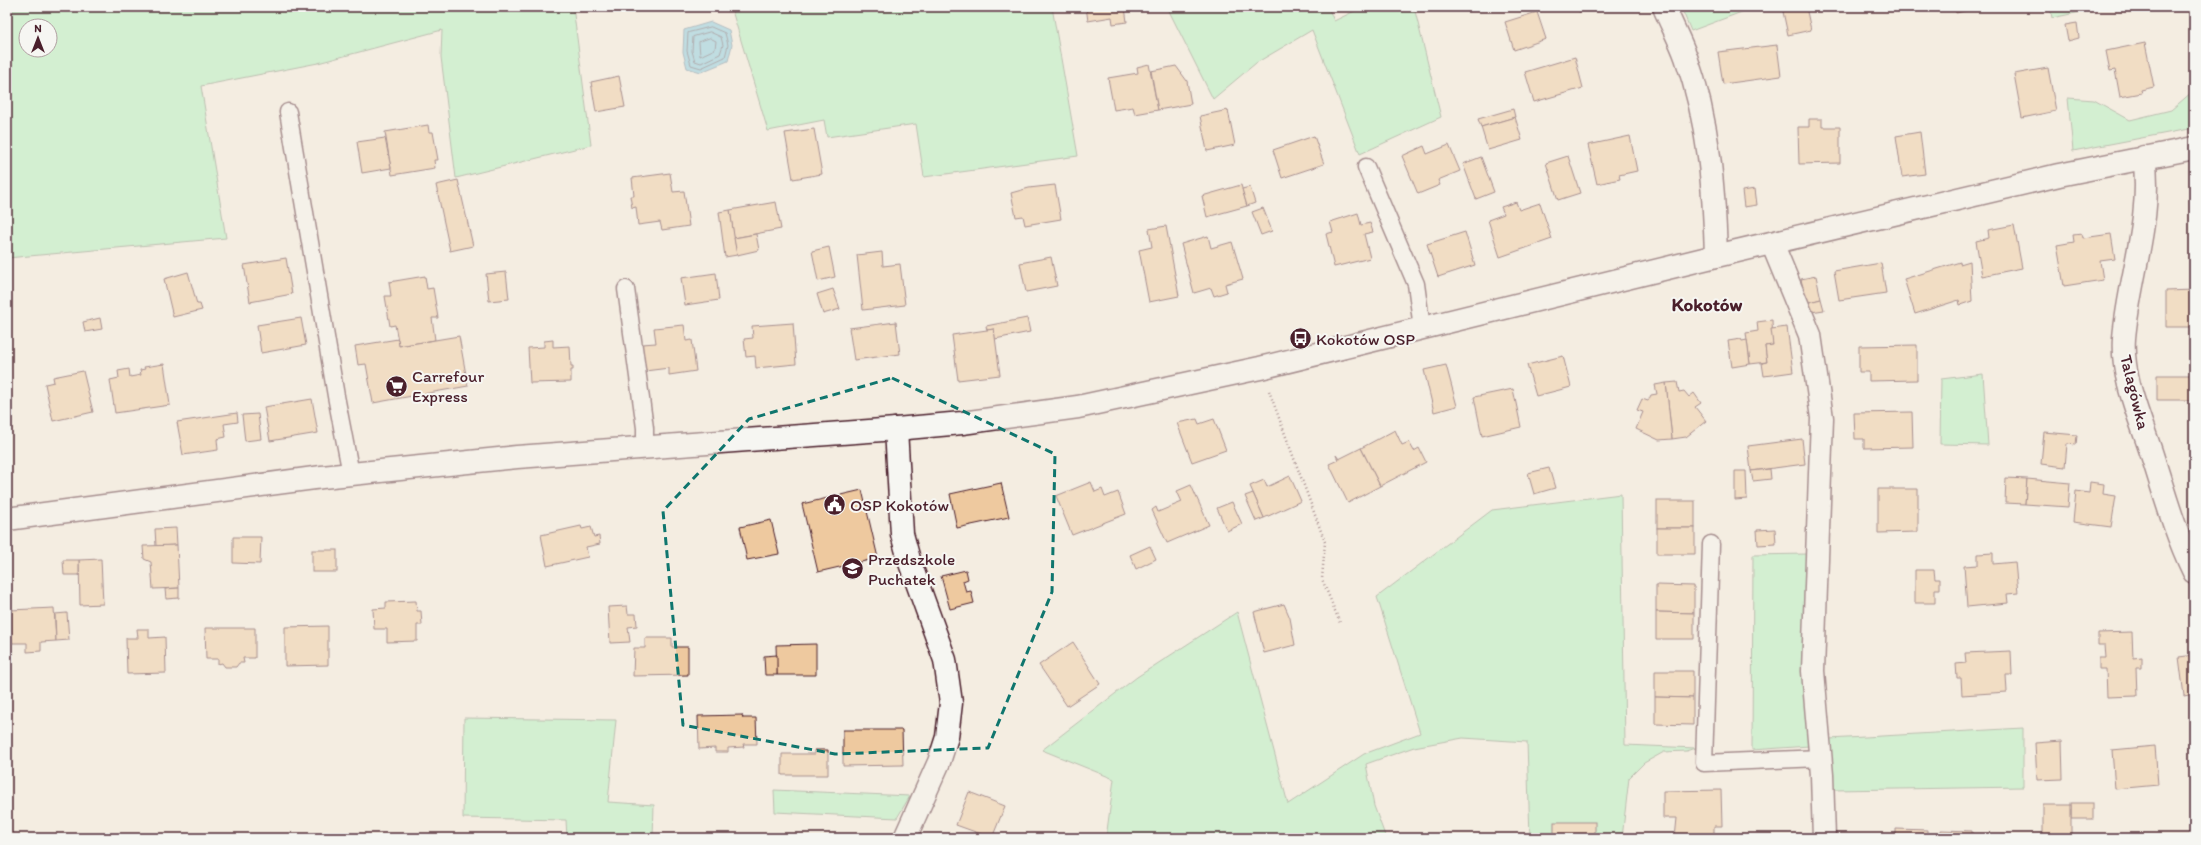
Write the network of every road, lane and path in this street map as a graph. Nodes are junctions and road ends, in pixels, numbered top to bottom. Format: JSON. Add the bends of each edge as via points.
{"nodes":[{"id":1,"x":1664,"y":7,"type":"edge"},
{"id":2,"x":288,"y":112,"type":"dead end"},
{"id":3,"x":2194,"y":148,"type":"edge"},
{"id":4,"x":2144,"y":158,"type":"junction"},
{"id":5,"x":1366,"y":167,"type":"dead end"},
{"id":6,"x":1772,"y":242,"type":"junction"},
{"id":7,"x":1716,"y":256,"type":"junction"},
{"id":8,"x":626,"y":289,"type":"dead end"},
{"id":9,"x":1422,"y":328,"type":"junction"},
{"id":10,"x":1260,"y":368,"type":"junction"},
{"id":11,"x":896,"y":429,"type":"junction"},
{"id":12,"x":645,"y":446,"type":"junction"},
{"id":13,"x":351,"y":474,"type":"junction"},
{"id":14,"x":7,"y":519,"type":"edge"},
{"id":15,"x":1711,"y":544,"type":"dead end"},
{"id":16,"x":2194,"y":572,"type":"edge"},
{"id":17,"x":1340,"y":623,"type":"dead end"},
{"id":18,"x":1821,"y":758,"type":"junction"},
{"id":19,"x":905,"y":838,"type":"edge"},
{"id":20,"x":1824,"y":838,"type":"edge"}],
"edges":[{"from":1,"to":7,"type":"street","via":[[1686,57],[1701,111],[1713,177]]},
{"from":2,"to":13,"type":"lane"},
{"from":3,"to":4,"type":"street"},
{"from":4,"to":6,"type":"street"},
{"from":4,"to":16,"type":"street","name":"Talagówka","via":[[2147,176],[2142,223],[2123,354],[2135,403],[2176,528]]},
{"from":5,"to":9,"type":"lane","via":[[1416,284]]},
{"from":6,"to":7,"type":"street"},
{"from":6,"to":18,"type":"street","via":[[1810,335],[1822,418],[1813,671]]},
{"from":7,"to":9,"type":"street"},
{"from":8,"to":12,"type":"lane","via":[[645,428]]},
{"from":9,"to":10,"type":"street"},
{"from":10,"to":11,"type":"street","via":[[1078,407]]},
{"from":10,"to":17,"type":"path","via":[[1325,542],[1322,579]]},
{"from":11,"to":12,"type":"street"},
{"from":11,"to":19,"type":"street","via":[[902,534],[945,660],[951,703],[947,737],[941,756]]},
{"from":12,"to":13,"type":"street"},
{"from":13,"to":14,"type":"street"},
{"from":15,"to":18,"type":"lane","via":[[1704,763]]},
{"from":18,"to":20,"type":"street"}]}
